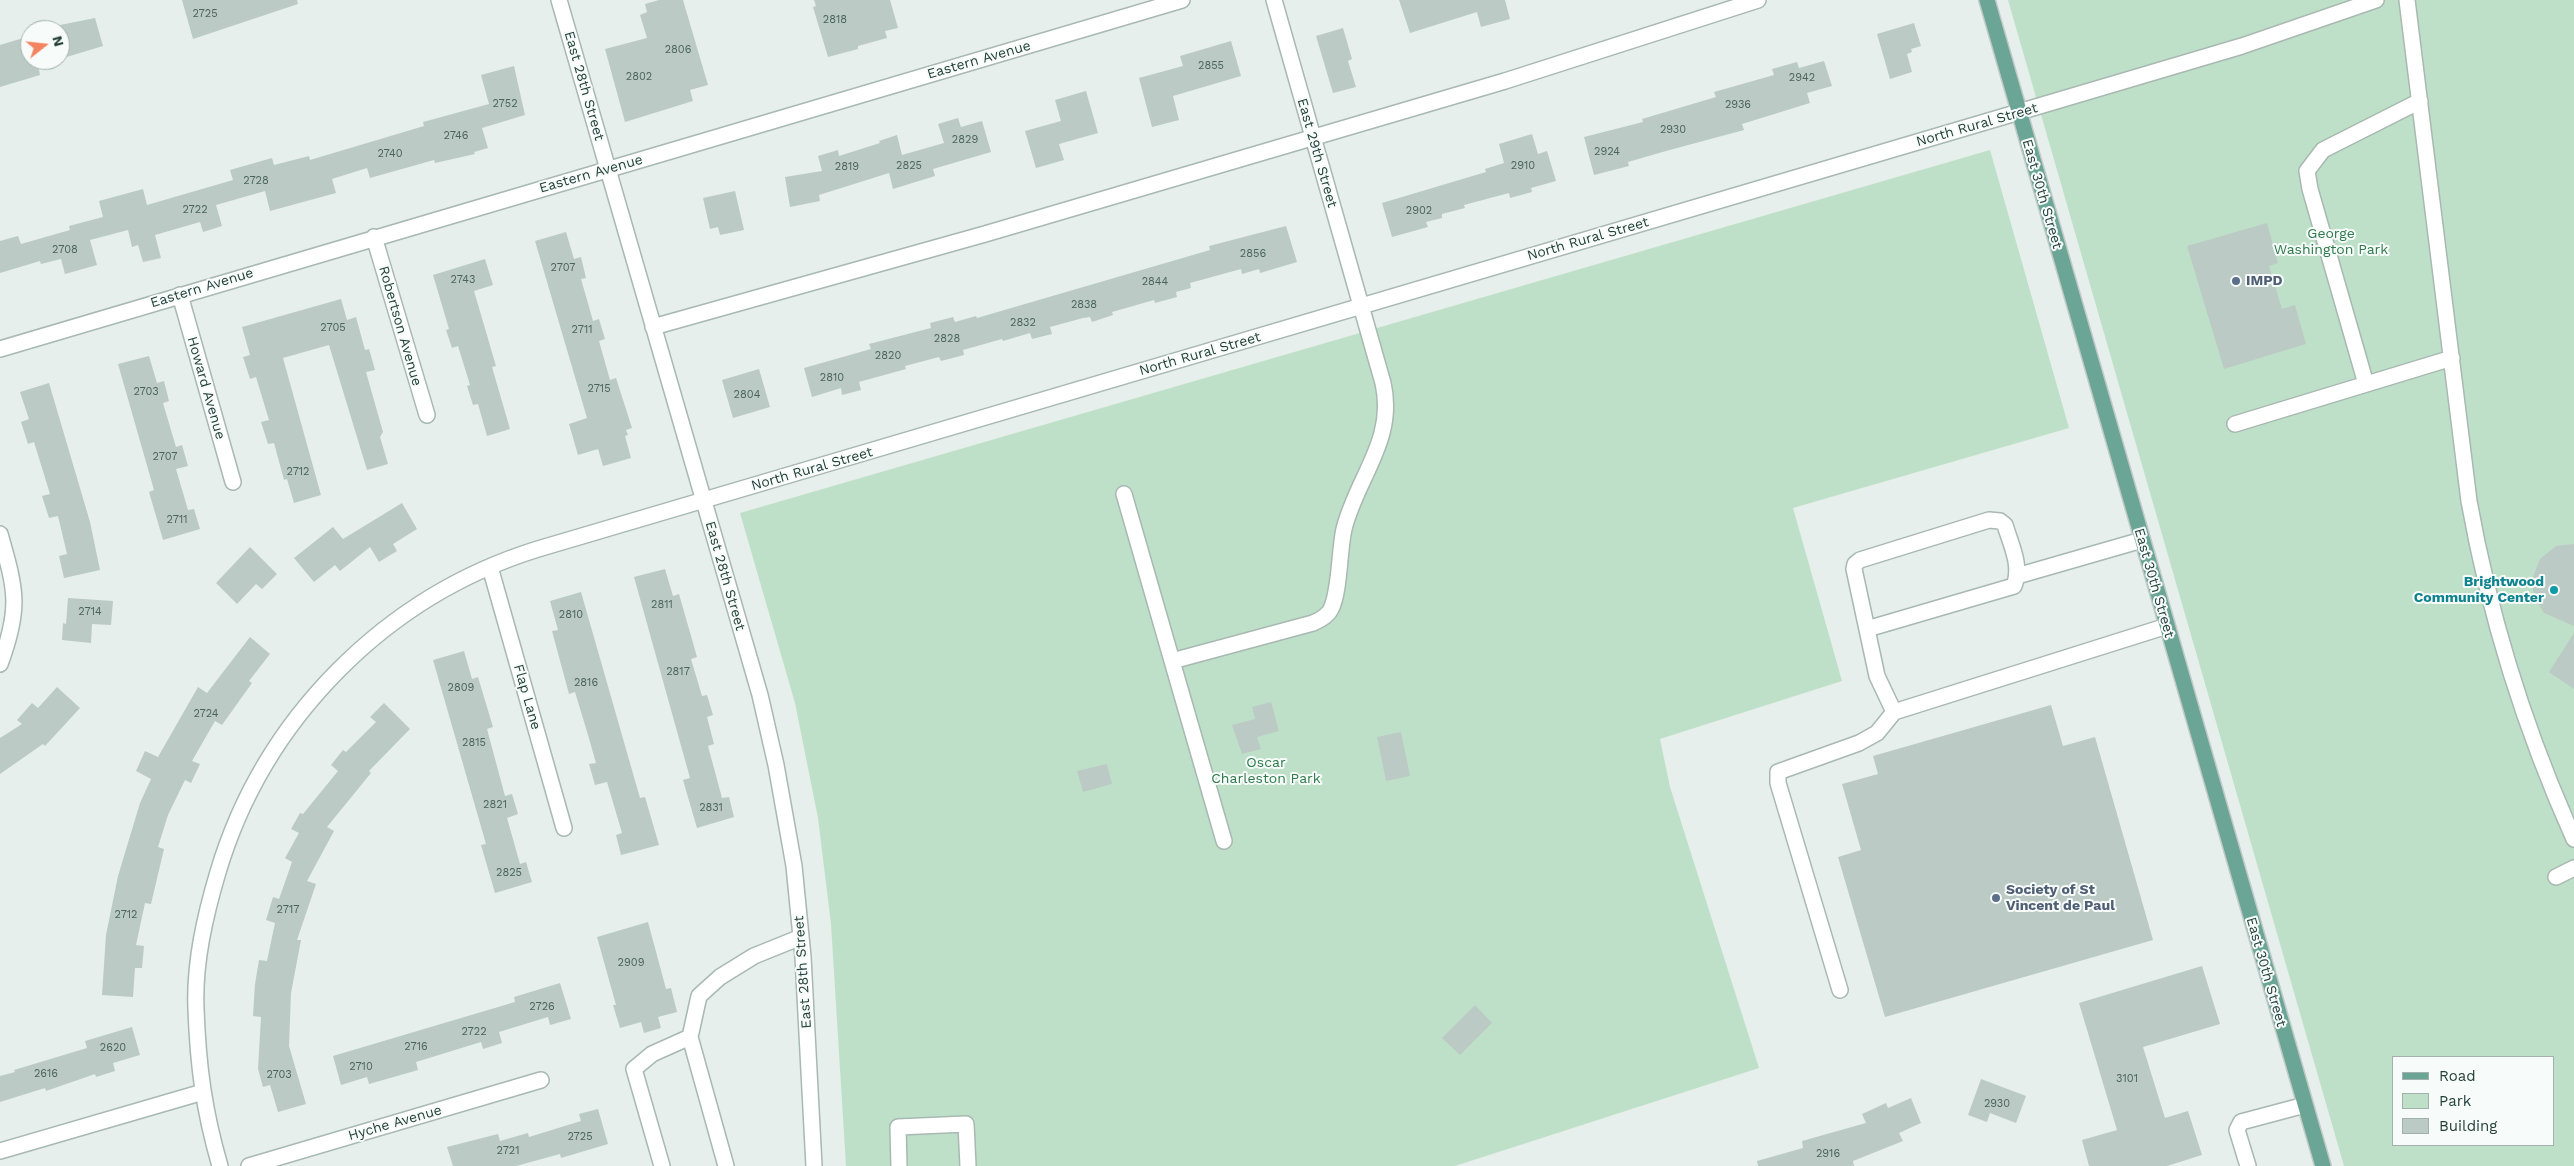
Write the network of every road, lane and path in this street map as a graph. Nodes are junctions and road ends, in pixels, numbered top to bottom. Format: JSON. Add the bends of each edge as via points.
{"nodes":[{"id":1,"x":1182,"y":0,"type":"edge"},
{"id":2,"x":1274,"y":0,"type":"edge"},
{"id":3,"x":1758,"y":0,"type":"edge"},
{"id":4,"x":1987,"y":0,"type":"edge"},
{"id":5,"x":2376,"y":0,"type":"edge"},
{"id":6,"x":2407,"y":0,"type":"edge"},
{"id":7,"x":564,"y":1,"type":"edge"},
{"id":8,"x":2420,"y":101,"type":"junction"},
{"id":9,"x":2019,"y":112,"type":"junction"},
{"id":10,"x":1312,"y":136,"type":"junction"},
{"id":11,"x":608,"y":169,"type":"junction"},
{"id":12,"x":374,"y":237,"type":"junction"},
{"id":13,"x":180,"y":295,"type":"junction"},
{"id":14,"x":1361,"y":306,"type":"junction"},
{"id":15,"x":653,"y":327,"type":"junction"},
{"id":16,"x":0,"y":349,"type":"edge"},
{"id":17,"x":2452,"y":358,"type":"junction"},
{"id":18,"x":2366,"y":384,"type":"junction"},
{"id":19,"x":427,"y":415,"type":"dead end"},
{"id":20,"x":2235,"y":424,"type":"dead end"},
{"id":21,"x":233,"y":482,"type":"dead end"},
{"id":22,"x":1124,"y":494,"type":"dead end"},
{"id":23,"x":703,"y":501,"type":"junction"},
{"id":24,"x":0,"y":534,"type":"edge"},
{"id":25,"x":2142,"y":540,"type":"junction"},
{"id":26,"x":490,"y":567,"type":"junction"},
{"id":27,"x":2018,"y":576,"type":"junction"},
{"id":28,"x":2166,"y":626,"type":"junction"},
{"id":29,"x":1867,"y":629,"type":"junction"},
{"id":30,"x":1172,"y":661,"type":"junction"},
{"id":31,"x":0,"y":664,"type":"edge"},
{"id":32,"x":1894,"y":712,"type":"junction"},
{"id":33,"x":564,"y":828,"type":"dead end"},
{"id":34,"x":2574,"y":839,"type":"edge"},
{"id":35,"x":1224,"y":841,"type":"dead end"},
{"id":36,"x":2574,"y":868,"type":"edge"},
{"id":37,"x":2556,"y":877,"type":"dead end"},
{"id":38,"x":801,"y":937,"type":"junction"},
{"id":39,"x":1840,"y":990,"type":"dead end"},
{"id":40,"x":690,"y":1037,"type":"junction"},
{"id":41,"x":541,"y":1080,"type":"dead end"},
{"id":42,"x":203,"y":1092,"type":"junction"},
{"id":43,"x":2305,"y":1105,"type":"junction"},
{"id":44,"x":0,"y":1151,"type":"edge"},
{"id":45,"x":220,"y":1166,"type":"edge"},
{"id":46,"x":249,"y":1166,"type":"edge"},
{"id":47,"x":662,"y":1166,"type":"edge"},
{"id":48,"x":726,"y":1166,"type":"edge"},
{"id":49,"x":814,"y":1166,"type":"edge"},
{"id":50,"x":899,"y":1166,"type":"edge"},
{"id":51,"x":968,"y":1166,"type":"edge"},
{"id":52,"x":2248,"y":1166,"type":"edge"},
{"id":53,"x":2322,"y":1166,"type":"edge"}],
"edges":[{"from":1,"to":11,"type":"street","name":"Eastern Avenue"},
{"from":2,"to":10,"type":"street","name":"East 29th Street"},
{"from":3,"to":10,"type":"street","via":[[1505,81]]},
{"from":4,"to":9,"type":"main road","name":"East 30th Street"},
{"from":5,"to":9,"type":"street","name":"North Rural Street","via":[[2242,46]]},
{"from":6,"to":8,"type":"street"},
{"from":7,"to":11,"type":"street","name":"East 28th Street"},
{"from":8,"to":17,"type":"street"},
{"from":8,"to":18,"type":"street","via":[[2323,150],[2307,171]]},
{"from":9,"to":14,"type":"street","name":"North Rural Street"},
{"from":9,"to":25,"type":"main road","name":"East 30th Street"},
{"from":10,"to":14,"type":"street","name":"East 29th Street"},
{"from":10,"to":15,"type":"street","via":[[985,234]]},
{"from":11,"to":12,"type":"street","name":"Eastern Avenue"},
{"from":11,"to":15,"type":"street","name":"East 28th Street"},
{"from":12,"to":13,"type":"street","name":"Eastern Avenue"},
{"from":12,"to":19,"type":"street","name":"Robertson Avenue"},
{"from":13,"to":16,"type":"street","name":"Eastern Avenue"},
{"from":13,"to":21,"type":"street","name":"Howard Avenue"},
{"from":14,"to":23,"type":"street","name":"North Rural Street"},
{"from":14,"to":30,"type":"street","name":"East 29th Street","via":[[1385,390],[1387,418],[1380,443],[1347,517],[1331,609],[1313,623]]},
{"from":15,"to":23,"type":"street","name":"East 28th Street"},
{"from":17,"to":18,"type":"street"},
{"from":17,"to":34,"type":"street","via":[[2478,555],[2517,698]]},
{"from":18,"to":20,"type":"street"},
{"from":22,"to":30,"type":"street"},
{"from":23,"to":26,"type":"street","name":"North Rural Street","via":[[538,548]]},
{"from":23,"to":38,"type":"street","name":"East 28th Street","via":[[772,745],[792,858]]},
{"from":24,"to":31,"type":"street","via":[[15,600],[11,635]]},
{"from":25,"to":27,"type":"street"},
{"from":25,"to":28,"type":"main road","name":"East 30th Street"},
{"from":26,"to":33,"type":"street","name":"Flap Lane"},
{"from":26,"to":42,"type":"street","name":"North Rural Street","via":[[442,590],[390,624],[329,679],[293,722],[262,769],[231,834],[213,884],[203,934],[196,1009]]},
{"from":27,"to":29,"type":"street","via":[[2014,586]]},
{"from":27,"to":29,"type":"street","via":[[2005,525],[1989,520],[1860,560],[1854,569]]},
{"from":28,"to":32,"type":"street"},
{"from":28,"to":43,"type":"main road","name":"East 30th Street"},
{"from":29,"to":32,"type":"street","via":[[1878,676]]},
{"from":30,"to":35,"type":"street"},
{"from":32,"to":39,"type":"street","via":[[1877,733],[1859,743],[1778,772],[1778,783]]},
{"from":36,"to":37,"type":"street"},
{"from":38,"to":40,"type":"street","via":[[754,956],[720,977],[699,996]]},
{"from":38,"to":49,"type":"street","name":"East 28th Street"},
{"from":40,"to":47,"type":"street","via":[[652,1054],[634,1069]]},
{"from":40,"to":48,"type":"street"},
{"from":41,"to":46,"type":"street","name":"Hyche Avenue"},
{"from":42,"to":44,"type":"street"},
{"from":42,"to":45,"type":"street","name":"North Rural Street"},
{"from":43,"to":52,"type":"street","via":[[2241,1122],[2237,1130]]},
{"from":43,"to":53,"type":"main road","name":"East 30th Street"},
{"from":50,"to":51,"type":"street","via":[[898,1127],[966,1124]]}]}
